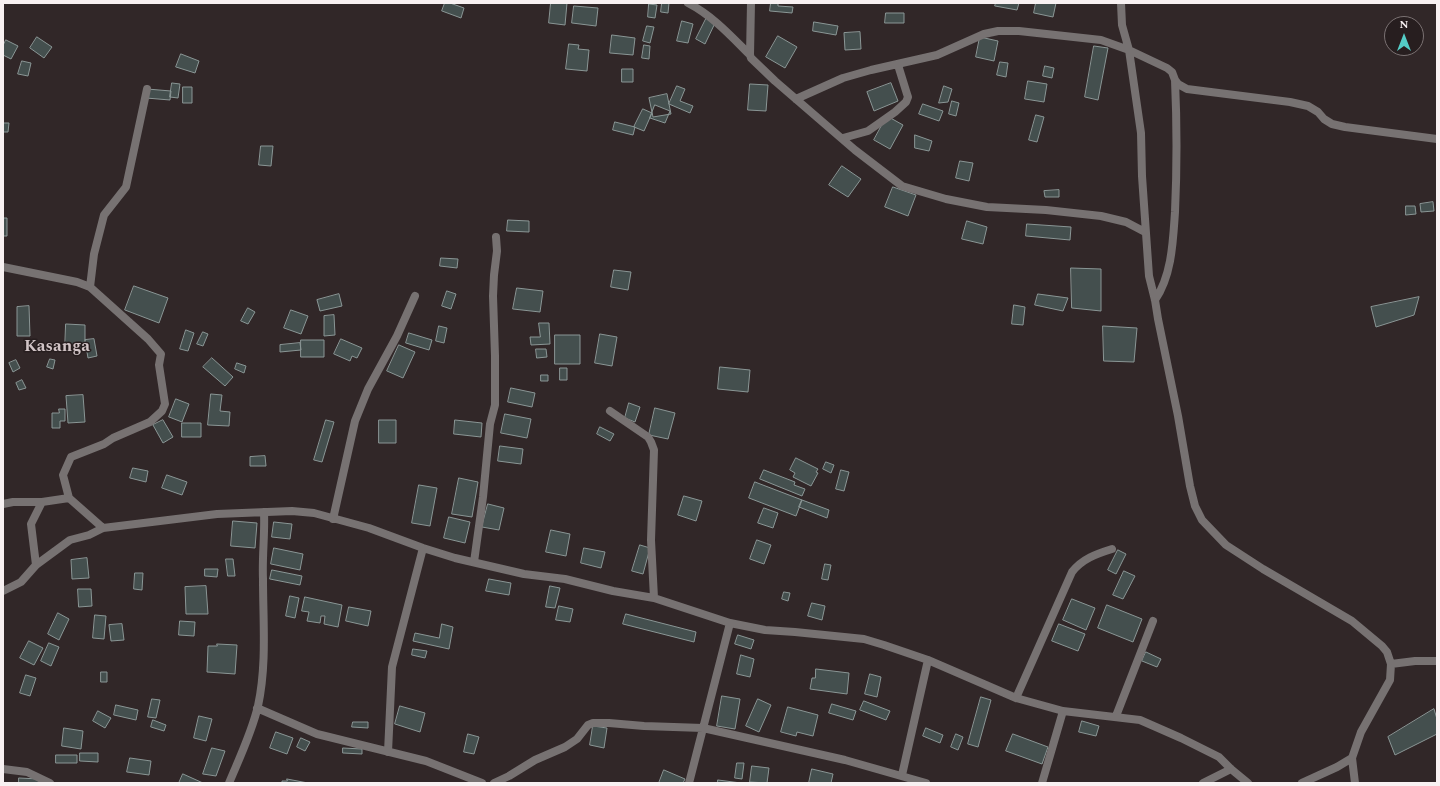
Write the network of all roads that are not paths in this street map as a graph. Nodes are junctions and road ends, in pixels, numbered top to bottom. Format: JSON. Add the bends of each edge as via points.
{"nodes":[{"id":1,"x":688,"y":3,"type":"edge"},
{"id":2,"x":751,"y":3,"type":"edge"},
{"id":3,"x":1121,"y":3,"type":"edge"},
{"id":4,"x":1129,"y":50,"type":"junction"},
{"id":5,"x":750,"y":55,"type":"junction"},
{"id":6,"x":898,"y":65,"type":"junction"},
{"id":7,"x":1175,"y":80,"type":"junction"},
{"id":8,"x":147,"y":89,"type":"dead end"},
{"id":9,"x":796,"y":99,"type":"junction"},
{"id":10,"x":843,"y":138,"type":"junction"},
{"id":11,"x":1437,"y":139,"type":"edge"},
{"id":12,"x":1145,"y":232,"type":"junction"},
{"id":13,"x":496,"y":237,"type":"dead end"},
{"id":14,"x":3,"y":266,"type":"edge"},
{"id":15,"x":90,"y":288,"type":"junction"},
{"id":16,"x":415,"y":296,"type":"dead end"},
{"id":17,"x":1155,"y":300,"type":"junction"},
{"id":18,"x":610,"y":411,"type":"dead end"},
{"id":19,"x":69,"y":498,"type":"junction"},
{"id":20,"x":42,"y":502,"type":"junction"},
{"id":21,"x":3,"y":504,"type":"edge"},
{"id":22,"x":264,"y":512,"type":"junction"},
{"id":23,"x":334,"y":519,"type":"junction"},
{"id":24,"x":103,"y":528,"type":"junction"},
{"id":25,"x":423,"y":548,"type":"junction"},
{"id":26,"x":1112,"y":549,"type":"dead end"},
{"id":27,"x":474,"y":562,"type":"junction"},
{"id":28,"x":36,"y":565,"type":"junction"},
{"id":29,"x":3,"y":591,"type":"edge"},
{"id":30,"x":654,"y":598,"type":"junction"},
{"id":31,"x":1153,"y":621,"type":"dead end"},
{"id":32,"x":730,"y":623,"type":"junction"},
{"id":33,"x":928,"y":660,"type":"junction"},
{"id":34,"x":1437,"y":661,"type":"edge"},
{"id":35,"x":1391,"y":664,"type":"junction"},
{"id":36,"x":1016,"y":698,"type":"junction"},
{"id":37,"x":257,"y":708,"type":"junction"},
{"id":38,"x":1063,"y":710,"type":"junction"},
{"id":39,"x":1116,"y":716,"type":"junction"},
{"id":40,"x":703,"y":728,"type":"junction"},
{"id":41,"x":388,"y":752,"type":"junction"},
{"id":42,"x":1352,"y":758,"type":"junction"},
{"id":43,"x":3,"y":769,"type":"edge"},
{"id":44,"x":1231,"y":769,"type":"junction"},
{"id":45,"x":902,"y":775,"type":"junction"},
{"id":46,"x":50,"y":783,"type":"edge"},
{"id":47,"x":229,"y":783,"type":"edge"},
{"id":48,"x":482,"y":783,"type":"edge"},
{"id":49,"x":494,"y":783,"type":"edge"},
{"id":50,"x":689,"y":783,"type":"edge"},
{"id":51,"x":926,"y":783,"type":"edge"},
{"id":52,"x":1042,"y":783,"type":"edge"},
{"id":53,"x":1203,"y":783,"type":"edge"},
{"id":54,"x":1248,"y":783,"type":"edge"},
{"id":55,"x":1302,"y":783,"type":"edge"},
{"id":56,"x":1355,"y":783,"type":"edge"}],
"edges":[{"from":1,"to":5,"type":"street","via":[[720,24]]},
{"from":2,"to":5,"type":"street"},
{"from":3,"to":4,"type":"street","via":[[1122,25]]},
{"from":4,"to":6,"type":"street","via":[[1102,40],[998,31],[984,34],[937,55]]},
{"from":4,"to":7,"type":"street","via":[[1167,68]]},
{"from":4,"to":12,"type":"street","via":[[1141,133]]},
{"from":5,"to":9,"type":"street"},
{"from":6,"to":9,"type":"street","via":[[843,78]]},
{"from":6,"to":10,"type":"street","via":[[907,94],[906,102],[868,131]]},
{"from":7,"to":11,"type":"street","via":[[1187,89],[1308,106],[1328,121],[1345,127]]},
{"from":7,"to":17,"type":"street","via":[[1176,182],[1173,244],[1166,280]]},
{"from":8,"to":15,"type":"street","via":[[126,187],[104,215],[94,254]]},
{"from":9,"to":10,"type":"street"},
{"from":10,"to":12,"type":"street","via":[[902,186],[981,206],[1101,216],[1126,222]]},
{"from":12,"to":17,"type":"street","via":[[1149,276]]},
{"from":13,"to":27,"type":"street","via":[[493,296],[495,405],[490,424]]},
{"from":14,"to":15,"type":"street","via":[[77,282]]},
{"from":15,"to":19,"type":"street","via":[[148,339],[160,354],[164,404],[162,411],[150,422],[71,457],[62,476]]},
{"from":16,"to":23,"type":"street","via":[[368,389],[355,421]]},
{"from":17,"to":35,"type":"street","via":[[1190,486],[1202,520],[1226,545],[1241,556],[1352,621],[1382,646]]},
{"from":18,"to":30,"type":"street","via":[[648,437],[654,450],[651,540]]},
{"from":19,"to":20,"type":"street"},
{"from":19,"to":24,"type":"street"},
{"from":20,"to":21,"type":"street"},
{"from":20,"to":28,"type":"street","via":[[31,524]]},
{"from":22,"to":23,"type":"street","via":[[305,511]]},
{"from":22,"to":24,"type":"street","via":[[217,514]]},
{"from":22,"to":37,"type":"street","via":[[265,534],[262,555],[265,647]]},
{"from":23,"to":25,"type":"street","via":[[369,528]]},
{"from":24,"to":28,"type":"street","via":[[70,540]]},
{"from":25,"to":27,"type":"street"},
{"from":25,"to":41,"type":"street","via":[[392,667]]},
{"from":26,"to":36,"type":"street","via":[[1084,559],[1072,572]]},
{"from":27,"to":30,"type":"street"},
{"from":28,"to":29,"type":"street","via":[[21,582]]},
{"from":30,"to":32,"type":"street"},
{"from":31,"to":39,"type":"street"},
{"from":32,"to":33,"type":"street","via":[[766,630],[864,639]]},
{"from":32,"to":40,"type":"street"},
{"from":33,"to":36,"type":"street"},
{"from":33,"to":45,"type":"street"},
{"from":34,"to":35,"type":"street"},
{"from":35,"to":42,"type":"street","via":[[1390,680],[1361,732]]},
{"from":36,"to":38,"type":"street"},
{"from":37,"to":41,"type":"street","via":[[317,734]]},
{"from":37,"to":47,"type":"street"},
{"from":38,"to":39,"type":"street"},
{"from":38,"to":52,"type":"street"},
{"from":39,"to":44,"type":"street","via":[[1140,720],[1181,738],[1219,757]]},
{"from":40,"to":45,"type":"street"},
{"from":40,"to":49,"type":"street","via":[[593,723],[565,747]]},
{"from":40,"to":50,"type":"street"},
{"from":41,"to":48,"type":"street","via":[[426,761]]},
{"from":42,"to":55,"type":"street"},
{"from":42,"to":56,"type":"street"},
{"from":43,"to":46,"type":"street","via":[[27,772]]},
{"from":44,"to":53,"type":"street"},
{"from":44,"to":54,"type":"street"},
{"from":45,"to":51,"type":"street"}]}
